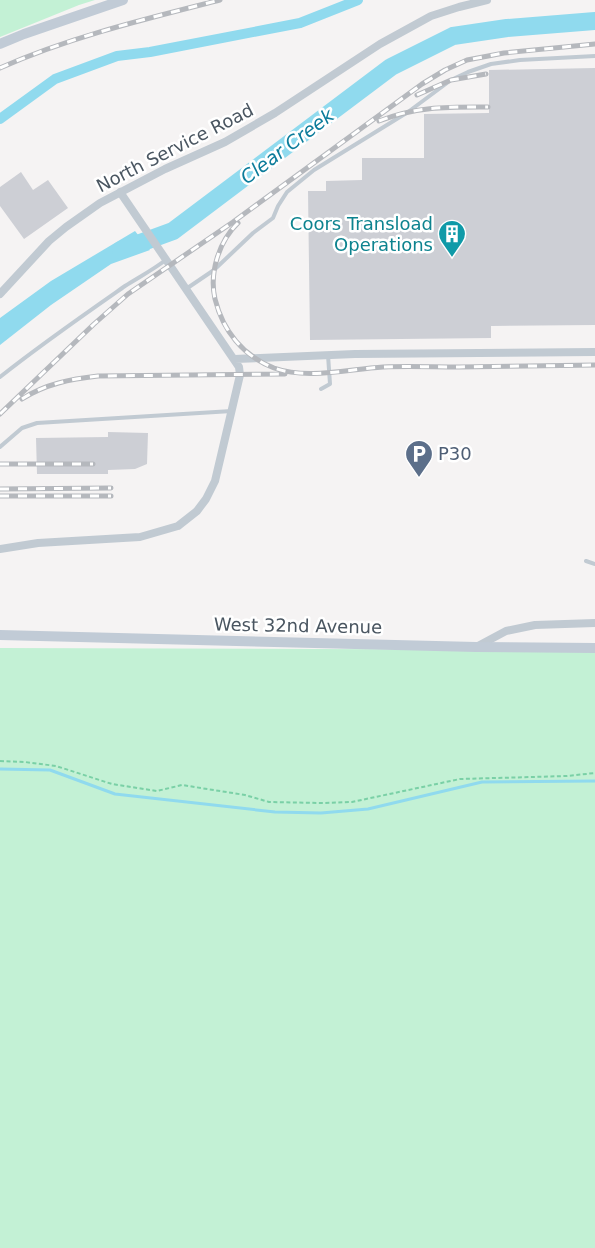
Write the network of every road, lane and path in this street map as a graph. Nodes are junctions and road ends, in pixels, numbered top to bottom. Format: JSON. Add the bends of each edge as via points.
{"nodes":[{"id":1,"x":123,"y":0,"type":"edge"},
{"id":2,"x":487,"y":0,"type":"edge"},
{"id":3,"x":0,"y":44,"type":"edge"},
{"id":4,"x":595,"y":56,"type":"edge"},
{"id":5,"x":120,"y":192,"type":"junction"},
{"id":6,"x":167,"y":259,"type":"junction"},
{"id":7,"x":186,"y":289,"type":"junction"},
{"id":8,"x":0,"y":294,"type":"edge"},
{"id":9,"x":595,"y":352,"type":"edge"},
{"id":10,"x":328,"y":355,"type":"junction"},
{"id":11,"x":235,"y":359,"type":"junction"},
{"id":12,"x":0,"y":377,"type":"edge"},
{"id":13,"x":320,"y":389,"type":"dead end"},
{"id":14,"x":232,"y":411,"type":"junction"},
{"id":15,"x":0,"y":447,"type":"edge"},
{"id":16,"x":0,"y":549,"type":"edge"},
{"id":17,"x":586,"y":561,"type":"dead end"},
{"id":18,"x":595,"y":564,"type":"edge"},
{"id":19,"x":595,"y":623,"type":"edge"},
{"id":20,"x":0,"y":635,"type":"edge"},
{"id":21,"x":476,"y":647,"type":"junction"},
{"id":22,"x":595,"y":648,"type":"edge"},
{"id":23,"x":0,"y":761,"type":"edge"},
{"id":24,"x":595,"y":773,"type":"edge"}],
"edges":[{"from":1,"to":3,"type":"street"},
{"from":2,"to":5,"type":"street","name":"North Service Road","via":[[431,16],[380,44],[225,142]]},
{"from":4,"to":7,"type":"lane","via":[[491,64],[452,80],[408,112],[314,170],[287,192],[273,218],[214,270]]},
{"from":5,"to":6,"type":"street"},
{"from":5,"to":8,"type":"street","name":"North Service Road","via":[[49,241]]},
{"from":6,"to":7,"type":"street"},
{"from":6,"to":12,"type":"lane","via":[[54,335]]},
{"from":7,"to":11,"type":"street"},
{"from":9,"to":10,"type":"street"},
{"from":10,"to":11,"type":"street"},
{"from":10,"to":13,"type":"lane","via":[[330,384]]},
{"from":11,"to":14,"type":"street","via":[[240,375]]},
{"from":14,"to":15,"type":"lane","via":[[37,423],[22,428]]},
{"from":14,"to":16,"type":"street","via":[[215,481],[197,511],[178,526],[140,537]]},
{"from":17,"to":18,"type":"lane"},
{"from":19,"to":21,"type":"street","via":[[525,627],[506,631]]},
{"from":20,"to":21,"type":"street","name":"West 32nd Avenue"},
{"from":21,"to":22,"type":"street","name":"West 32nd Avenue"},
{"from":23,"to":24,"type":"path","via":[[56,766],[112,784],[157,791],[182,785],[269,802],[352,802],[460,779]]}]}
